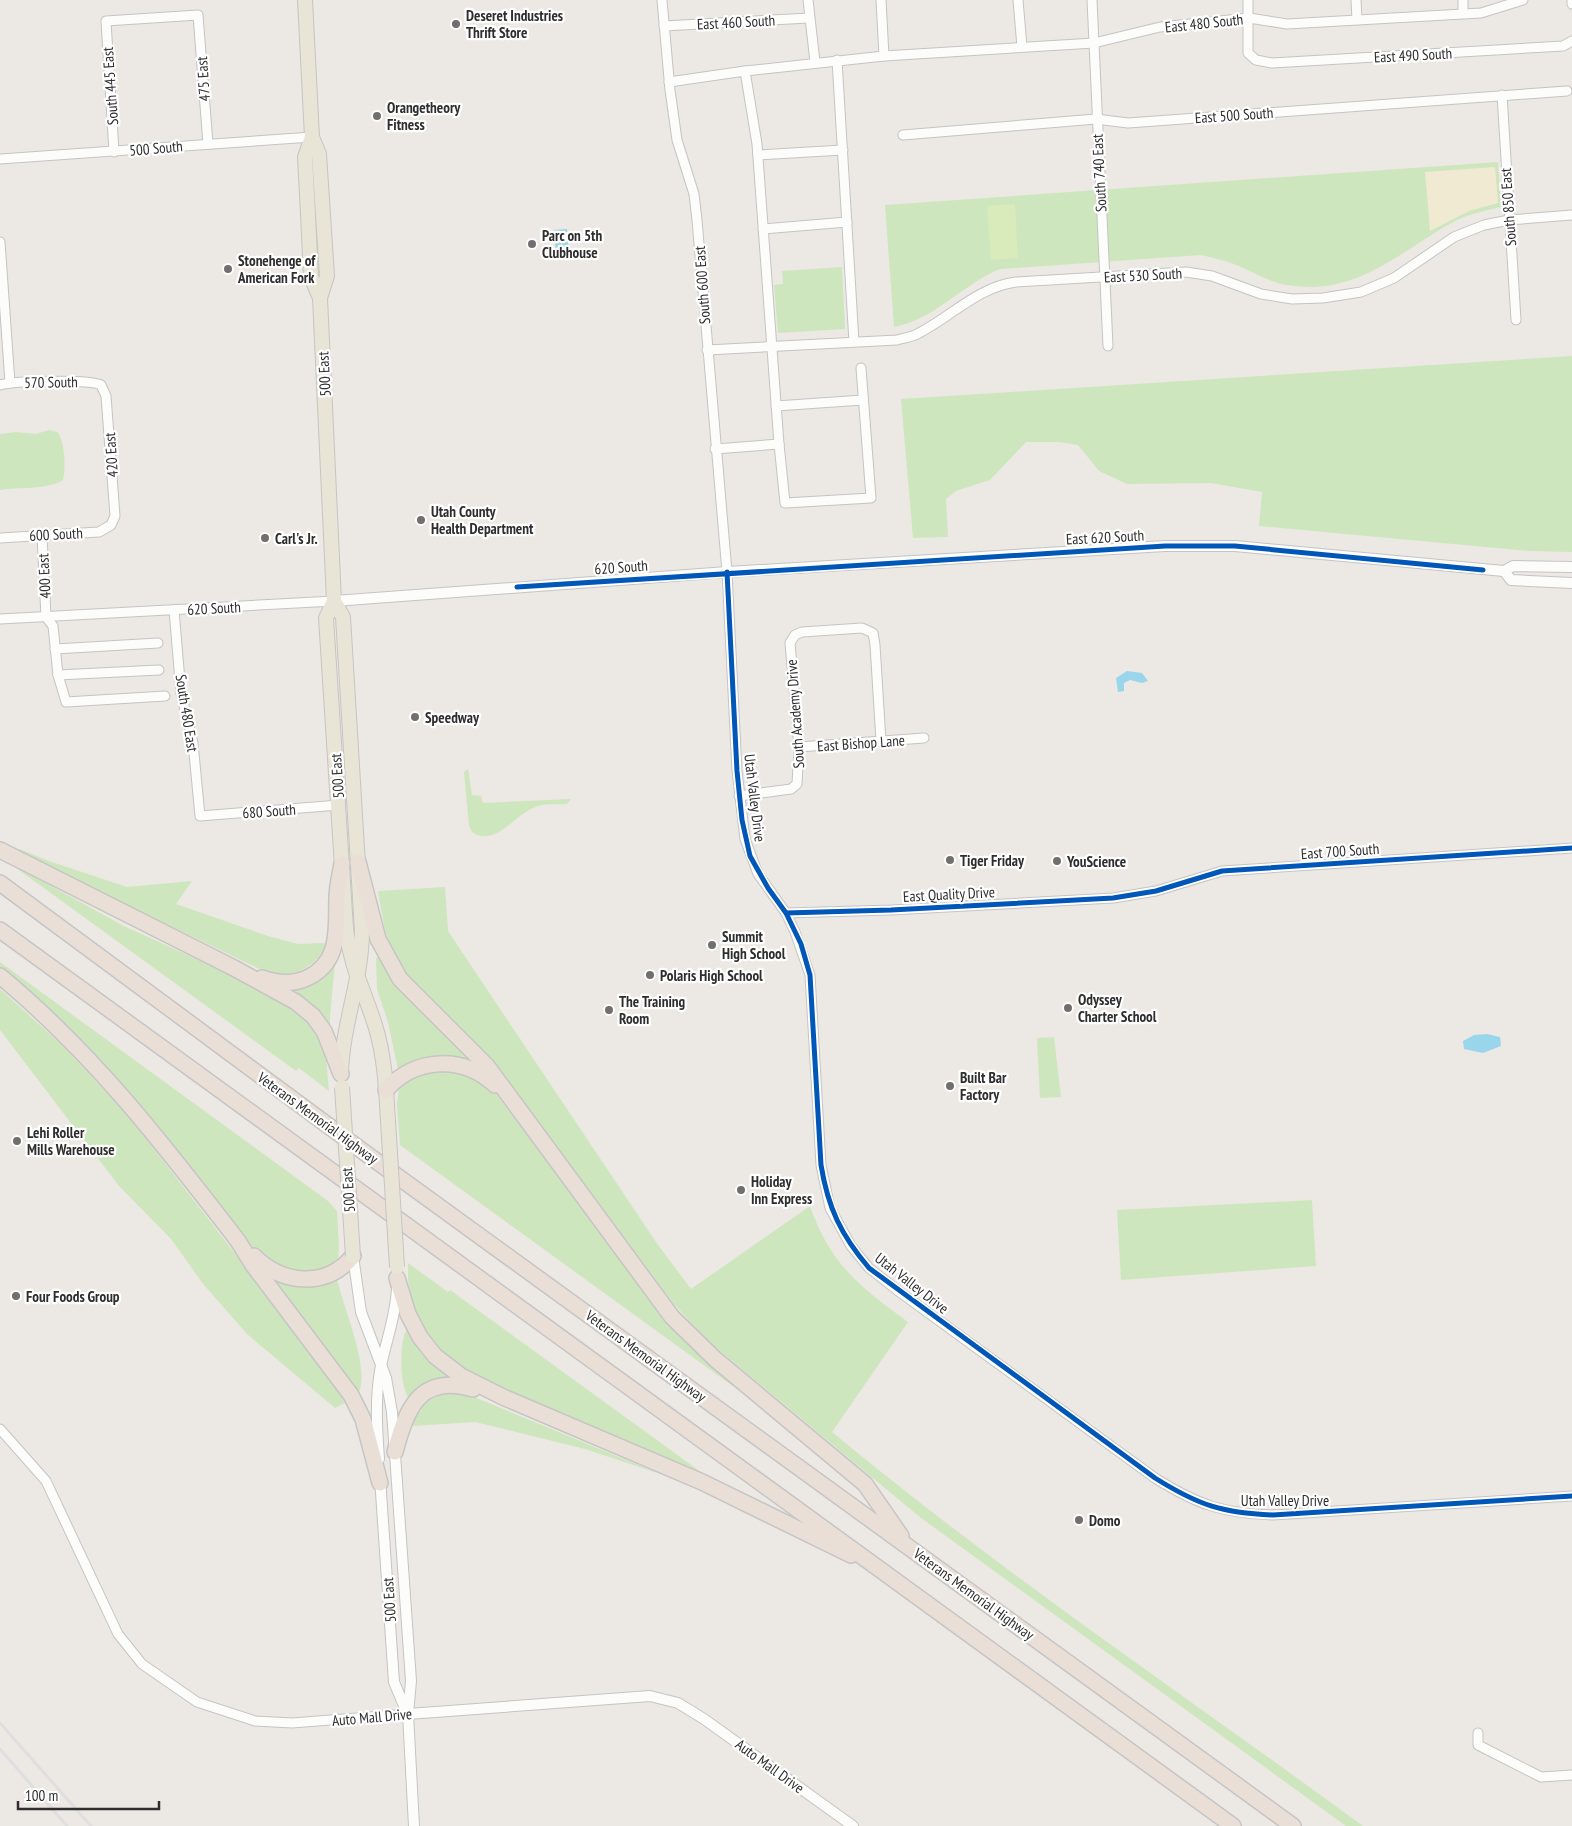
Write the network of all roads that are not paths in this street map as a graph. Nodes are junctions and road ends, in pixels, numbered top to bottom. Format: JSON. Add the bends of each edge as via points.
{"nodes":[{"id":1,"x":304,"y":0,"type":"edge"},
{"id":2,"x":662,"y":0,"type":"edge"},
{"id":3,"x":808,"y":0,"type":"edge"},
{"id":4,"x":881,"y":0,"type":"edge"},
{"id":5,"x":1018,"y":0,"type":"edge"},
{"id":6,"x":1092,"y":0,"type":"edge"},
{"id":7,"x":1248,"y":0,"type":"edge"},
{"id":8,"x":1356,"y":0,"type":"edge"},
{"id":9,"x":1463,"y":0,"type":"edge"},
{"id":10,"x":1522,"y":0,"type":"edge"},
{"id":11,"x":1463,"y":13,"type":"junction"},
{"id":12,"x":198,"y":14,"type":"joint"},
{"id":13,"x":809,"y":18,"type":"junction"},
{"id":14,"x":1249,"y":18,"type":"junction"},
{"id":15,"x":1357,"y":20,"type":"junction"},
{"id":16,"x":664,"y":26,"type":"junction"},
{"id":17,"x":1571,"y":42,"type":"edge"},
{"id":18,"x":1094,"y":43,"type":"junction"},
{"id":19,"x":1022,"y":47,"type":"junction"},
{"id":20,"x":884,"y":56,"type":"junction"},
{"id":21,"x":837,"y":60,"type":"junction"},
{"id":22,"x":815,"y":62,"type":"junction"},
{"id":23,"x":745,"y":72,"type":"junction"},
{"id":24,"x":669,"y":82,"type":"junction"},
{"id":25,"x":1566,"y":91,"type":"dead end"},
{"id":26,"x":1502,"y":95,"type":"junction"},
{"id":27,"x":1096,"y":119,"type":"junction"},
{"id":28,"x":902,"y":135,"type":"dead end"},
{"id":29,"x":312,"y":137,"type":"junction"},
{"id":30,"x":208,"y":144,"type":"junction"},
{"id":31,"x":842,"y":150,"type":"junction"},
{"id":32,"x":114,"y":152,"type":"junction"},
{"id":33,"x":758,"y":155,"type":"junction"},
{"id":34,"x":0,"y":158,"type":"edge"},
{"id":35,"x":1572,"y":215,"type":"edge"},
{"id":36,"x":1509,"y":220,"type":"junction"},
{"id":37,"x":847,"y":222,"type":"junction"},
{"id":38,"x":763,"y":229,"type":"junction"},
{"id":39,"x":0,"y":242,"type":"edge"},
{"id":40,"x":1106,"y":277,"type":"junction"},
{"id":41,"x":1516,"y":320,"type":"dead end"},
{"id":42,"x":854,"y":342,"type":"junction"},
{"id":43,"x":770,"y":346,"type":"junction"},
{"id":44,"x":1108,"y":346,"type":"dead end"},
{"id":45,"x":707,"y":350,"type":"junction"},
{"id":46,"x":861,"y":368,"type":"dead end"},
{"id":47,"x":10,"y":383,"type":"junction"},
{"id":48,"x":0,"y":385,"type":"edge"},
{"id":49,"x":101,"y":385,"type":"joint"},
{"id":50,"x":863,"y":400,"type":"junction"},
{"id":51,"x":776,"y":406,"type":"junction"},
{"id":52,"x":779,"y":444,"type":"junction"},
{"id":53,"x":715,"y":448,"type":"junction"},
{"id":54,"x":111,"y":525,"type":"joint"},
{"id":55,"x":42,"y":535,"type":"junction"},
{"id":56,"x":0,"y":538,"type":"edge"},
{"id":57,"x":1572,"y":567,"type":"edge"},
{"id":58,"x":1504,"y":571,"type":"junction"},
{"id":59,"x":727,"y":572,"type":"junction"},
{"id":60,"x":1572,"y":583,"type":"edge"},
{"id":61,"x":334,"y":601,"type":"junction"},
{"id":62,"x":174,"y":610,"type":"junction"},
{"id":63,"x":46,"y":617,"type":"junction"},
{"id":64,"x":0,"y":619,"type":"edge"},
{"id":65,"x":158,"y":643,"type":"dead end"},
{"id":66,"x":55,"y":649,"type":"junction"},
{"id":67,"x":159,"y":670,"type":"dead end"},
{"id":68,"x":58,"y":675,"type":"junction"},
{"id":69,"x":165,"y":696,"type":"dead end"},
{"id":70,"x":924,"y":738,"type":"dead end"},
{"id":71,"x":881,"y":741,"type":"junction"},
{"id":72,"x":799,"y":747,"type":"junction"},
{"id":73,"x":739,"y":796,"type":"junction"},
{"id":74,"x":339,"y":805,"type":"junction"},
{"id":75,"x":200,"y":816,"type":"joint"},
{"id":76,"x":1572,"y":848,"type":"edge"},
{"id":77,"x":0,"y":850,"type":"edge"},
{"id":78,"x":358,"y":862,"type":"junction"},
{"id":79,"x":342,"y":864,"type":"junction"},
{"id":80,"x":0,"y":883,"type":"edge"},
{"id":81,"x":1113,"y":898,"type":"joint"},
{"id":82,"x":786,"y":913,"type":"junction"},
{"id":83,"x":0,"y":930,"type":"edge"},
{"id":84,"x":234,"y":968,"type":"junction"},
{"id":85,"x":0,"y":976,"type":"edge"},
{"id":86,"x":358,"y":982,"type":"junction"},
{"id":87,"x":341,"y":1081,"type":"junction"},
{"id":88,"x":386,"y":1090,"type":"junction"},
{"id":89,"x":509,"y":1098,"type":"junction"},
{"id":90,"x":238,"y":1241,"type":"junction"},
{"id":91,"x":353,"y":1256,"type":"junction"},
{"id":92,"x":397,"y":1272,"type":"junction"},
{"id":93,"x":382,"y":1364,"type":"junction"},
{"id":94,"x":503,"y":1397,"type":"junction"},
{"id":95,"x":0,"y":1429,"type":"edge"},
{"id":96,"x":395,"y":1452,"type":"junction"},
{"id":97,"x":380,"y":1483,"type":"junction"},
{"id":98,"x":1572,"y":1496,"type":"edge"},
{"id":99,"x":907,"y":1546,"type":"junction"},
{"id":100,"x":888,"y":1574,"type":"junction"},
{"id":101,"x":408,"y":1714,"type":"junction"},
{"id":102,"x":1478,"y":1732,"type":"dead end"},
{"id":103,"x":1572,"y":1775,"type":"edge"},
{"id":104,"x":414,"y":1826,"type":"edge"},
{"id":105,"x":853,"y":1826,"type":"edge"},
{"id":106,"x":1233,"y":1826,"type":"edge"},
{"id":107,"x":1294,"y":1826,"type":"edge"}],
"edges":[{"from":1,"to":29,"type":"main road","name":"500 East"},
{"from":2,"to":16,"type":"street","name":"South 600 East"},
{"from":3,"to":13,"type":"street"},
{"from":4,"to":20,"type":"street"},
{"from":5,"to":19,"type":"street"},
{"from":6,"to":18,"type":"street","name":"South 740 East"},
{"from":7,"to":14,"type":"street"},
{"from":8,"to":15,"type":"street"},
{"from":9,"to":11,"type":"street"},
{"from":10,"to":11,"type":"street","name":"East 480 South","via":[[1481,13]]},
{"from":11,"to":15,"type":"street","name":"East 480 South"},
{"from":12,"to":30,"type":"street","name":"475 East"},
{"from":12,"to":32,"type":"street","name":"South 445 East","via":[[106,21]]},
{"from":13,"to":16,"type":"street","name":"East 460 South"},
{"from":13,"to":22,"type":"street"},
{"from":14,"to":15,"type":"street","name":"East 480 South","via":[[1287,24]]},
{"from":14,"to":17,"type":"street","name":"East 490 South","via":[[1248,53],[1256,60],[1282,63]]},
{"from":14,"to":18,"type":"street","name":"East 480 South","via":[[1160,27]]},
{"from":16,"to":24,"type":"street","name":"South 600 East"},
{"from":18,"to":19,"type":"street","name":"East 480 South"},
{"from":18,"to":27,"type":"street","name":"South 740 East"},
{"from":19,"to":20,"type":"street","name":"East 480 South"},
{"from":20,"to":21,"type":"street","name":"East 480 South"},
{"from":21,"to":22,"type":"street","name":"East 480 South"},
{"from":21,"to":31,"type":"street"},
{"from":22,"to":23,"type":"street","name":"East 480 South"},
{"from":23,"to":24,"type":"street","name":"East 480 South"},
{"from":23,"to":33,"type":"street"},
{"from":24,"to":45,"type":"street","name":"South 600 East","via":[[677,140],[694,194]]},
{"from":25,"to":26,"type":"street","name":"East 500 South"},
{"from":26,"to":27,"type":"street","name":"East 500 South","via":[[1128,123]]},
{"from":26,"to":36,"type":"street","name":"South 850 East"},
{"from":27,"to":28,"type":"street","name":"East 500 South"},
{"from":27,"to":40,"type":"street","name":"South 740 East"},
{"from":29,"to":30,"type":"street","name":"500 South"},
{"from":29,"to":61,"type":"main road","name":"500 East","via":[[319,154],[326,269],[320,298]]},
{"from":30,"to":32,"type":"street","name":"500 South"},
{"from":31,"to":33,"type":"street"},
{"from":31,"to":37,"type":"street"},
{"from":32,"to":34,"type":"street","name":"500 South"},
{"from":33,"to":38,"type":"street"},
{"from":35,"to":36,"type":"street","name":"East 530 South"},
{"from":36,"to":40,"type":"street","name":"East 530 South","via":[[1484,224],[1454,237],[1394,278],[1369,289],[1323,298],[1292,299],[1261,294],[1212,276],[1186,272]]},
{"from":36,"to":41,"type":"street","name":"South 850 East"},
{"from":37,"to":38,"type":"street"},
{"from":37,"to":42,"type":"street"},
{"from":38,"to":43,"type":"street"},
{"from":39,"to":47,"type":"street"},
{"from":40,"to":42,"type":"street","name":"East 530 South","via":[[1001,284],[918,334],[897,340]]},
{"from":40,"to":44,"type":"street","name":"South 740 East"},
{"from":42,"to":43,"type":"street","name":"East 530 South"},
{"from":43,"to":45,"type":"street","name":"East 530 South"},
{"from":43,"to":51,"type":"street"},
{"from":45,"to":53,"type":"street","name":"South 600 East"},
{"from":46,"to":50,"type":"street"},
{"from":47,"to":48,"type":"street","name":"570 South"},
{"from":47,"to":49,"type":"street","name":"570 South","via":[[88,381]]},
{"from":49,"to":54,"type":"street","name":"420 East","via":[[106,396],[112,469],[115,516]]},
{"from":50,"to":51,"type":"street"},
{"from":50,"to":52,"type":"street","via":[[871,498],[784,503]]},
{"from":51,"to":52,"type":"street"},
{"from":52,"to":53,"type":"street"},
{"from":53,"to":59,"type":"street","name":"South 600 East"},
{"from":54,"to":55,"type":"street","name":"600 South","via":[[99,532]]},
{"from":55,"to":56,"type":"street","name":"600 South"},
{"from":55,"to":63,"type":"street","name":"400 East"},
{"from":57,"to":58,"type":"street","name":"East 620 South","via":[[1513,566]]},
{"from":58,"to":59,"type":"street","name":"East 620 South","via":[[1207,545]]},
{"from":58,"to":60,"type":"street","name":"East 620 South","via":[[1511,580]]},
{"from":59,"to":61,"type":"street","name":"620 South"},
{"from":59,"to":73,"type":"street","name":"Utah Valley Drive"},
{"from":61,"to":62,"type":"street","name":"620 South"},
{"from":61,"to":74,"type":"main road","name":"500 East","via":[[326,618]]},
{"from":61,"to":78,"type":"main road","name":"500 East","via":[[343,617]]},
{"from":62,"to":63,"type":"street","name":"620 South"},
{"from":62,"to":75,"type":"street","name":"South 480 East"},
{"from":63,"to":64,"type":"street","name":"620 South"},
{"from":63,"to":66,"type":"street","name":"400 East","via":[[53,626]]},
{"from":65,"to":66,"type":"street"},
{"from":66,"to":68,"type":"street","name":"400 East"},
{"from":67,"to":68,"type":"street"},
{"from":68,"to":69,"type":"street","name":"400 East","via":[[66,702]]},
{"from":70,"to":71,"type":"street","name":"East Bishop Lane"},
{"from":71,"to":72,"type":"street","name":"East Bishop Lane"},
{"from":71,"to":72,"type":"street","name":"South Academy Drive","via":[[873,633],[862,628],[802,632],[791,639]]},
{"from":72,"to":73,"type":"street","name":"South Academy Drive","via":[[799,777],[795,787]]},
{"from":73,"to":82,"type":"street","name":"Utah Valley Drive","via":[[750,856]]},
{"from":74,"to":75,"type":"street","name":"680 South"},
{"from":74,"to":79,"type":"main road","name":"500 East"},
{"from":76,"to":81,"type":"street","name":"East 700 South","via":[[1222,871],[1156,892]]},
{"from":77,"to":84,"type":"highway"},
{"from":78,"to":86,"type":"main road","name":"500 East","via":[[362,936]]},
{"from":78,"to":89,"type":"highway","via":[[376,934],[392,968],[414,995],[486,1066]]},
{"from":79,"to":84,"type":"highway","via":[[336,896],[337,936],[332,953],[322,967],[306,978],[284,983]]},
{"from":79,"to":86,"type":"main road","name":"500 East","via":[[346,929]]},
{"from":80,"to":99,"type":"highway","name":"Veterans Memorial Highway"},
{"from":81,"to":82,"type":"street","name":"East Quality Drive"},
{"from":82,"to":98,"type":"street","name":"Utah Valley Drive","via":[[801,944],[810,976],[825,1191],[840,1229],[851,1246],[869,1268],[896,1290],[1155,1478],[1183,1496],[1210,1507],[1273,1515]]},
{"from":83,"to":100,"type":"highway"},
{"from":84,"to":87,"type":"highway","via":[[309,1012],[327,1036]]},
{"from":85,"to":90,"type":"highway","via":[[52,1021],[112,1083]]},
{"from":86,"to":87,"type":"main road","name":"500 East","via":[[344,1036]]},
{"from":86,"to":88,"type":"main road","name":"500 East","via":[[380,1044]]},
{"from":87,"to":91,"type":"main road","name":"500 East","bridge":true},
{"from":88,"to":89,"type":"highway","via":[[412,1069],[430,1064],[449,1064],[476,1071]]},
{"from":88,"to":92,"type":"main road","name":"500 East","bridge":true},
{"from":89,"to":99,"type":"highway","via":[[672,1318],[715,1359],[865,1484]]},
{"from":90,"to":91,"type":"highway","via":[[268,1268],[295,1278],[331,1274],[343,1268]]},
{"from":90,"to":97,"type":"highway","via":[[347,1388],[363,1419]]},
{"from":91,"to":93,"type":"street","name":"500 East","via":[[361,1312]]},
{"from":92,"to":93,"type":"street","name":"500 East","via":[[394,1319]]},
{"from":92,"to":94,"type":"highway","via":[[410,1318],[431,1352],[461,1376]]},
{"from":93,"to":96,"type":"street","name":"500 East","via":[[391,1405]]},
{"from":93,"to":97,"type":"street","name":"500 East","via":[[377,1411]]},
{"from":94,"to":96,"type":"highway","via":[[455,1385],[429,1391],[408,1410]]},
{"from":94,"to":100,"type":"highway","via":[[669,1467]]},
{"from":95,"to":101,"type":"street","name":"Auto Mall Drive","via":[[46,1481],[118,1634],[142,1664],[197,1702],[255,1721],[292,1723]]},
{"from":96,"to":101,"type":"street","name":"500 East","via":[[411,1681]]},
{"from":97,"to":101,"type":"street","name":"500 East","via":[[394,1682]]},
{"from":99,"to":107,"type":"highway","name":"Veterans Memorial Highway"},
{"from":100,"to":106,"type":"highway"},
{"from":101,"to":104,"type":"street","name":"500 East"},
{"from":101,"to":105,"type":"street","name":"Auto Mall Drive","via":[[650,1696],[678,1704],[704,1719]]},
{"from":102,"to":103,"type":"street","via":[[1478,1745],[1541,1777]]}]}
